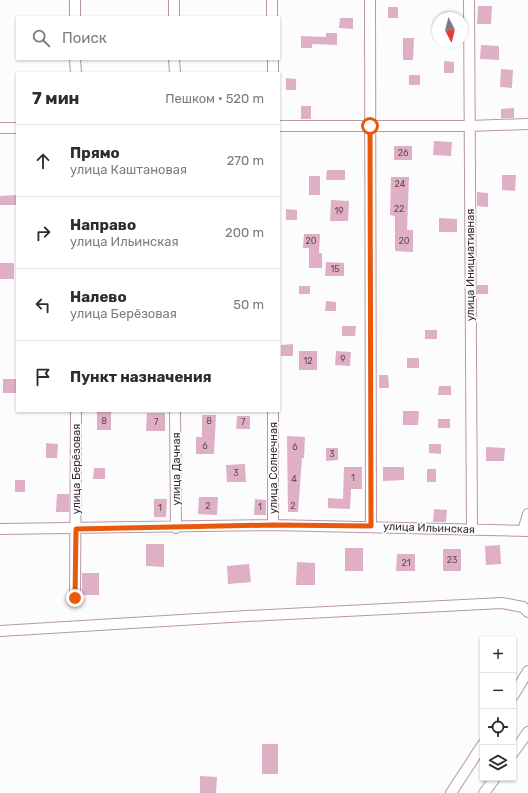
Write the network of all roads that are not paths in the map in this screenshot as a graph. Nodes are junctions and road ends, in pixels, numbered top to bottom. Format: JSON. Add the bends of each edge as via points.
{"nodes":[{"id":1,"x":75,"y":0,"type":"edge"},
{"id":2,"x":174,"y":0,"type":"edge"},
{"id":3,"x":272,"y":0,"type":"edge"},
{"id":4,"x":370,"y":0,"type":"edge"},
{"id":5,"x":469,"y":0,"type":"edge"},
{"id":6,"x":75,"y":16,"type":"edge"},
{"id":7,"x":174,"y":16,"type":"edge"},
{"id":8,"x":272,"y":16,"type":"edge"},
{"id":9,"x":76,"y":60,"type":"edge"},
{"id":10,"x":174,"y":60,"type":"edge"},
{"id":11,"x":272,"y":60,"type":"edge"},
{"id":12,"x":76,"y":72,"type":"edge"},
{"id":13,"x":174,"y":72,"type":"edge"},
{"id":14,"x":273,"y":72,"type":"edge"},
{"id":15,"x":528,"y":124,"type":"edge"},
{"id":16,"x":280,"y":126,"type":"edge"},
{"id":17,"x":370,"y":126,"type":"junction"},
{"id":18,"x":469,"y":126,"type":"junction"},
{"id":19,"x":0,"y":128,"type":"edge"},
{"id":20,"x":16,"y":128,"type":"edge"},
{"id":21,"x":76,"y":412,"type":"edge"},
{"id":22,"x":175,"y":412,"type":"edge"},
{"id":23,"x":273,"y":412,"type":"edge"},
{"id":24,"x":528,"y":514,"type":"edge"},
{"id":25,"x":273,"y":525,"type":"junction"},
{"id":26,"x":371,"y":526,"type":"junction"},
{"id":27,"x":176,"y":528,"type":"junction"},
{"id":28,"x":0,"y":529,"type":"edge"},
{"id":29,"x":76,"y":529,"type":"junction"},
{"id":30,"x":472,"y":530,"type":"junction"},
{"id":31,"x":525,"y":531,"type":"edge"},
{"id":32,"x":75,"y":598,"type":"dead end"},
{"id":33,"x":528,"y":612,"type":"edge"},
{"id":34,"x":0,"y":631,"type":"edge"},
{"id":35,"x":528,"y":671,"type":"edge"},
{"id":36,"x":516,"y":691,"type":"edge"},
{"id":37,"x":528,"y":732,"type":"edge"},
{"id":38,"x":482,"y":745,"type":"edge"},
{"id":39,"x":516,"y":749,"type":"edge"},
{"id":40,"x":493,"y":781,"type":"edge"},
{"id":41,"x":451,"y":793,"type":"edge"},
{"id":42,"x":484,"y":793,"type":"edge"}],
"edges":[{"from":1,"to":6,"type":"street"},
{"from":2,"to":7,"type":"street"},
{"from":3,"to":8,"type":"street"},
{"from":4,"to":17,"type":"street"},
{"from":5,"to":18,"type":"street","name":"улица Инициативная"},
{"from":9,"to":12,"type":"street"},
{"from":10,"to":13,"type":"street"},
{"from":11,"to":14,"type":"street"},
{"from":15,"to":18,"type":"street"},
{"from":16,"to":17,"type":"street"},
{"from":17,"to":18,"type":"street"},
{"from":17,"to":26,"type":"street"},
{"from":18,"to":30,"type":"street","name":"улица Инициативная"},
{"from":19,"to":20,"type":"street"},
{"from":21,"to":29,"type":"street","name":"улица Берёзовая"},
{"from":22,"to":27,"type":"street","name":"улица Дачная"},
{"from":23,"to":25,"type":"street","name":"улица Солнечная"},
{"from":24,"to":31,"type":"street"},
{"from":25,"to":26,"type":"street","name":"улица Ильинская"},
{"from":25,"to":27,"type":"street","name":"улица Ильинская"},
{"from":26,"to":30,"type":"street","name":"улица Ильинская"},
{"from":27,"to":29,"type":"street","name":"улица Ильинская"},
{"from":28,"to":29,"type":"street","name":"улица Ильинская"},
{"from":29,"to":32,"type":"street","name":"улица Берёзовая"},
{"from":30,"to":31,"type":"street","name":"улица Ильинская"},
{"from":33,"to":34,"type":"street","via":[[523,607],[502,603]]},
{"from":35,"to":36,"type":"street"},
{"from":37,"to":39,"type":"street"},
{"from":38,"to":41,"type":"street"},
{"from":40,"to":42,"type":"street"}]}
